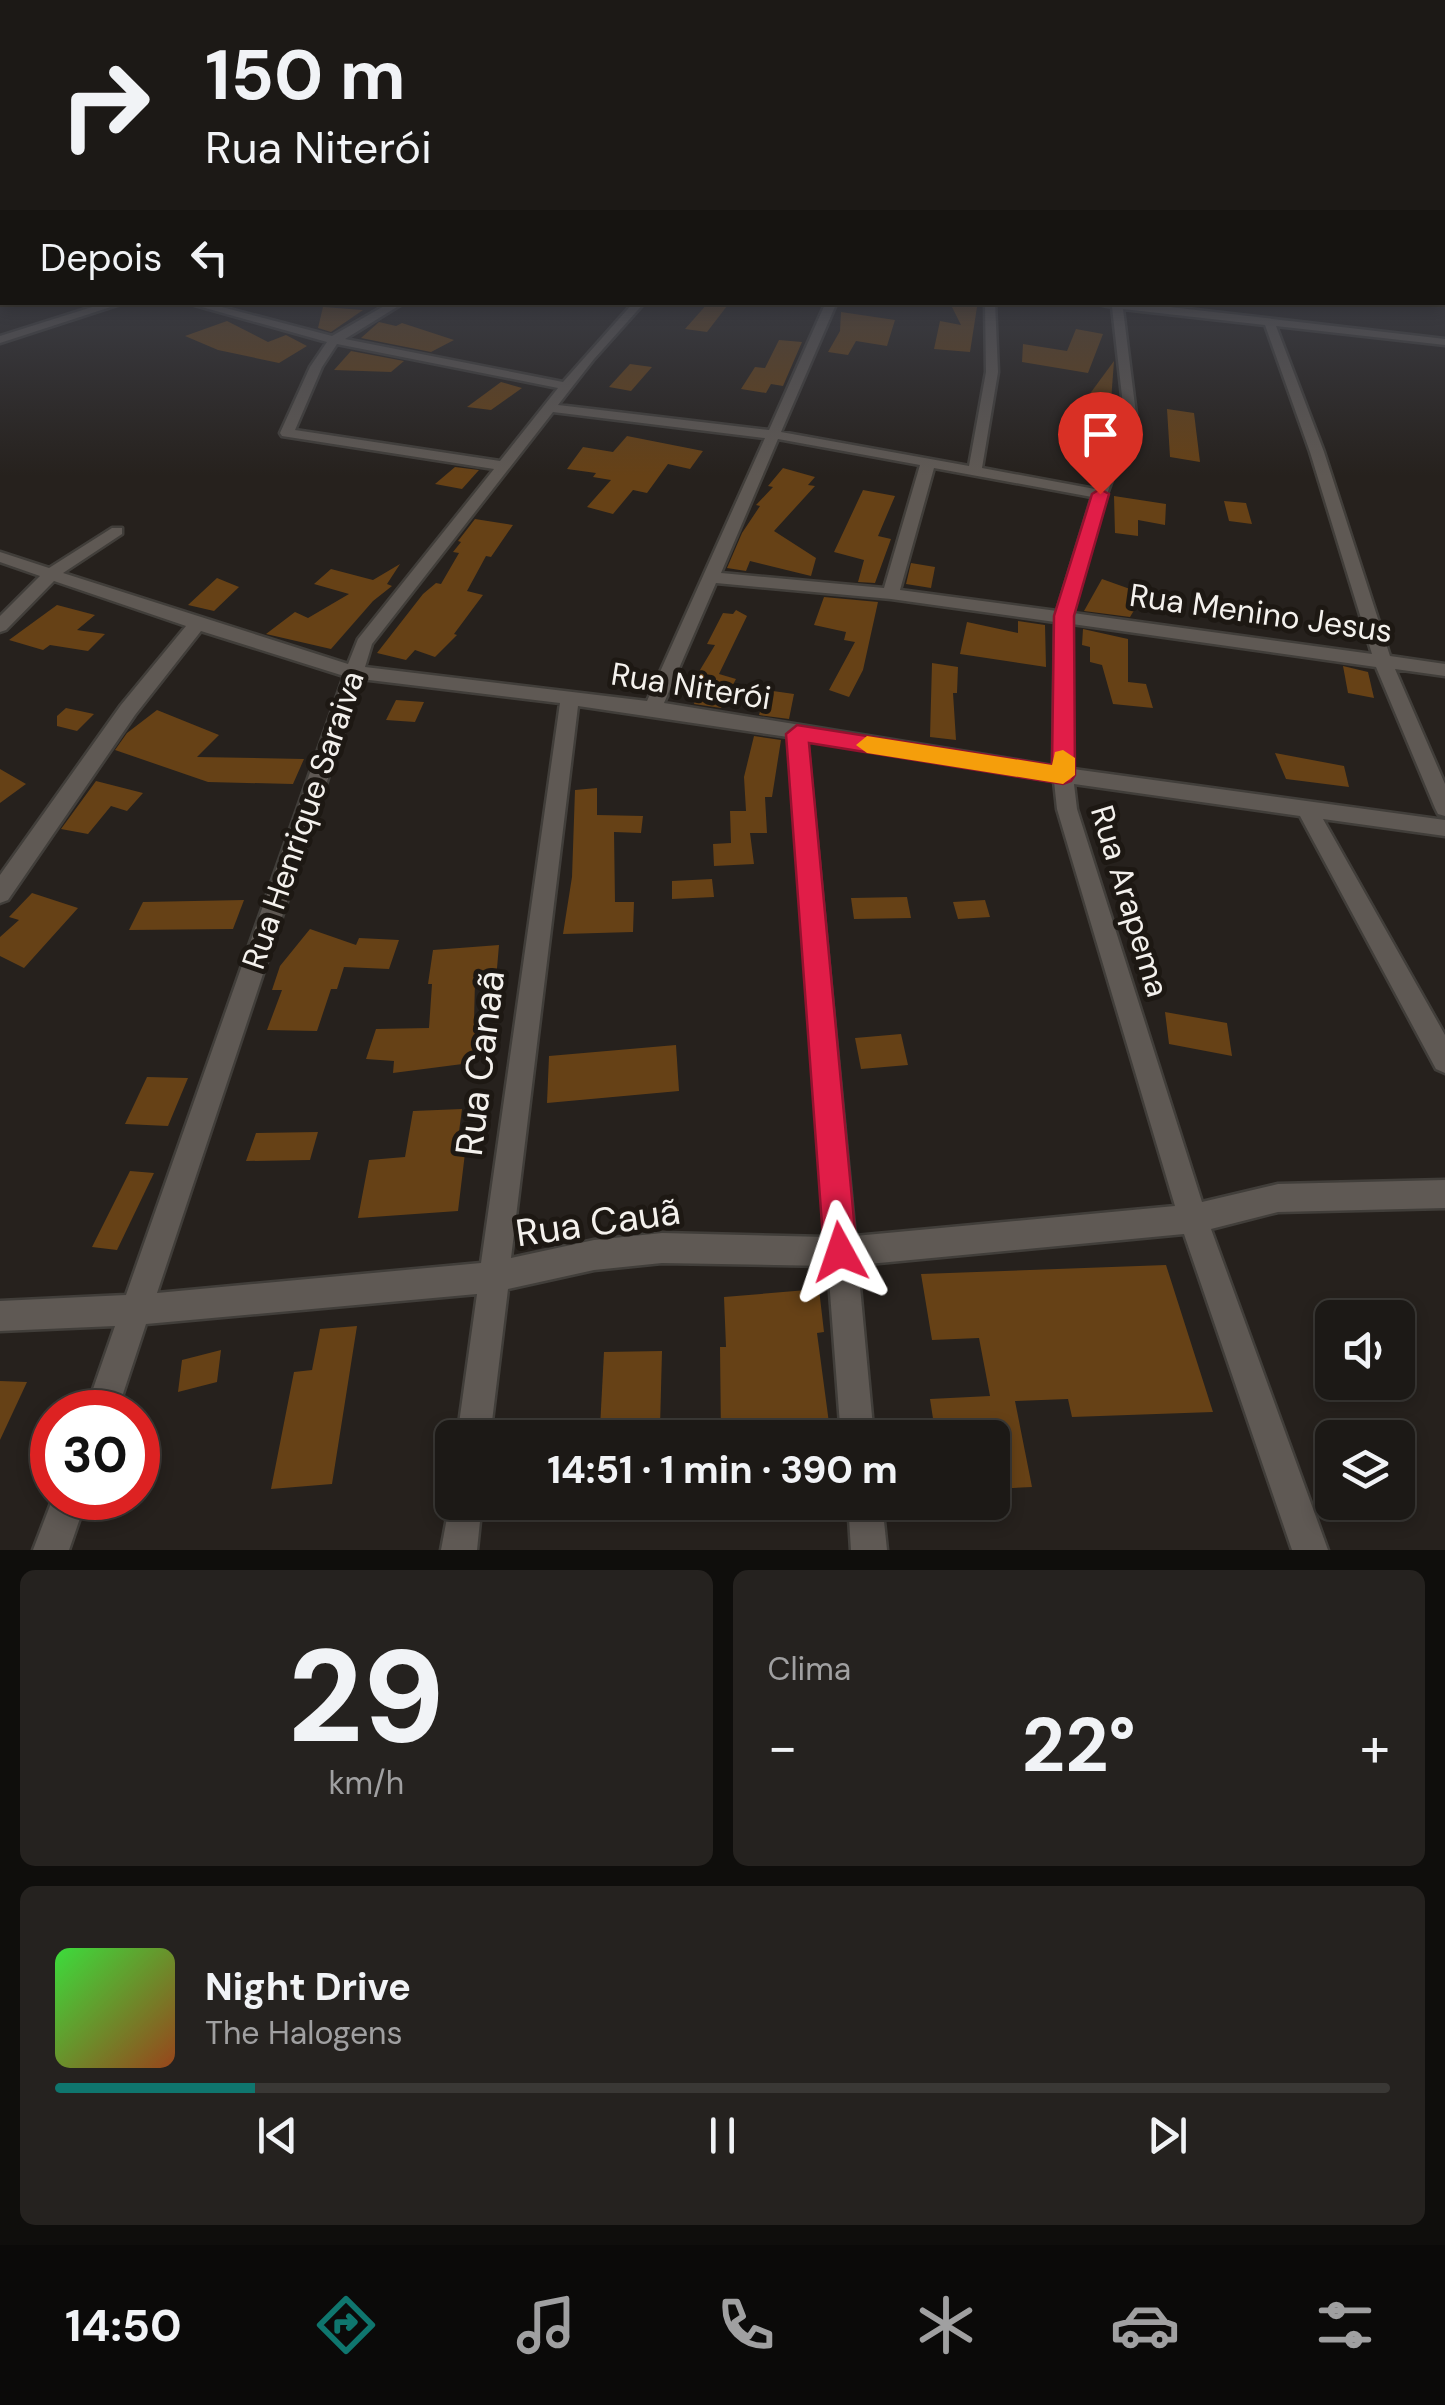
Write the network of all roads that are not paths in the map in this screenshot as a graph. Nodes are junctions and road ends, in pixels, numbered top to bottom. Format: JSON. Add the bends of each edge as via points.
{"nodes":[{"id":1,"x":28,"y":331,"type":"edge"},
{"id":2,"x":301,"y":331,"type":"edge"},
{"id":3,"x":349,"y":331,"type":"edge"},
{"id":4,"x":614,"y":331,"type":"edge"},
{"id":5,"x":820,"y":331,"type":"edge"},
{"id":6,"x":991,"y":331,"type":"edge"},
{"id":7,"x":1120,"y":331,"type":"edge"},
{"id":8,"x":1273,"y":331,"type":"edge"},
{"id":9,"x":1341,"y":331,"type":"edge"},
{"id":10,"x":0,"y":340,"type":"edge"},
{"id":11,"x":334,"y":340,"type":"junction"},
{"id":12,"x":1445,"y":342,"type":"edge"},
{"id":13,"x":566,"y":386,"type":"junction"},
{"id":14,"x":551,"y":408,"type":"junction"},
{"id":15,"x":776,"y":435,"type":"junction"},
{"id":16,"x":928,"y":462,"type":"junction"},
{"id":17,"x":503,"y":466,"type":"junction"},
{"id":18,"x":974,"y":470,"type":"junction"},
{"id":19,"x":1100,"y":494,"type":"junction"},
{"id":20,"x":117,"y":531,"type":"dead end"},
{"id":21,"x":0,"y":557,"type":"edge"},
{"id":22,"x":51,"y":574,"type":"junction"},
{"id":23,"x":710,"y":578,"type":"junction"},
{"id":24,"x":892,"y":594,"type":"junction"},
{"id":25,"x":1064,"y":616,"type":"junction"},
{"id":26,"x":196,"y":624,"type":"junction"},
{"id":27,"x":0,"y":626,"type":"edge"},
{"id":28,"x":1383,"y":661,"type":"junction"},
{"id":29,"x":1445,"y":670,"type":"edge"},
{"id":30,"x":352,"y":672,"type":"junction"},
{"id":31,"x":570,"y":699,"type":"junction"},
{"id":32,"x":653,"y":708,"type":"junction"},
{"id":33,"x":797,"y":734,"type":"junction"},
{"id":34,"x":1063,"y":775,"type":"junction"},
{"id":35,"x":1445,"y":808,"type":"edge"},
{"id":36,"x":1308,"y":810,"type":"junction"},
{"id":37,"x":1445,"y":828,"type":"edge"},
{"id":38,"x":0,"y":893,"type":"edge"},
{"id":39,"x":1445,"y":1060,"type":"edge"},
{"id":40,"x":1445,"y":1194,"type":"edge"},
{"id":41,"x":1193,"y":1220,"type":"junction"},
{"id":42,"x":840,"y":1252,"type":"junction"},
{"id":43,"x":494,"y":1277,"type":"junction"},
{"id":44,"x":138,"y":1310,"type":"junction"},
{"id":45,"x":0,"y":1316,"type":"edge"},
{"id":46,"x":109,"y":1390,"type":"edge"},
{"id":47,"x":475,"y":1420,"type":"edge"},
{"id":48,"x":856,"y":1420,"type":"edge"},
{"id":49,"x":62,"y":1520,"type":"edge"},
{"id":50,"x":462,"y":1520,"type":"edge"},
{"id":51,"x":866,"y":1520,"type":"edge"},
{"id":52,"x":51,"y":1550,"type":"edge"},
{"id":53,"x":458,"y":1550,"type":"edge"},
{"id":54,"x":869,"y":1550,"type":"edge"},
{"id":55,"x":1310,"y":1550,"type":"edge"}],
"edges":[{"from":1,"to":10,"type":"street"},
{"from":2,"to":11,"type":"street"},
{"from":3,"to":11,"type":"street"},
{"from":4,"to":13,"type":"street","name":"Rua Henrique Saraiva"},
{"from":5,"to":15,"type":"street"},
{"from":6,"to":18,"type":"street","via":[[992,372]]},
{"from":7,"to":19,"type":"street","name":"Rua Arapema","via":[[1130,414]]},
{"from":8,"to":28,"type":"street"},
{"from":9,"to":12,"type":"street"},
{"from":11,"to":13,"type":"street"},
{"from":11,"to":17,"type":"street","via":[[286,433]]},
{"from":13,"to":14,"type":"street","name":"Rua Henrique Saraiva"},
{"from":14,"to":15,"type":"street"},
{"from":14,"to":17,"type":"street","name":"Rua Henrique Saraiva"},
{"from":15,"to":16,"type":"street"},
{"from":15,"to":23,"type":"street"},
{"from":16,"to":18,"type":"street"},
{"from":16,"to":24,"type":"street"},
{"from":17,"to":30,"type":"street","name":"Rua Henrique Saraiva","via":[[400,593]]},
{"from":18,"to":19,"type":"street"},
{"from":19,"to":25,"type":"street","name":"Rua Arapema"},
{"from":20,"to":22,"type":"street"},
{"from":21,"to":22,"type":"street","name":"Rua Niterói"},
{"from":22,"to":26,"type":"street","name":"Rua Niterói"},
{"from":22,"to":27,"type":"street"},
{"from":23,"to":24,"type":"street","name":"Rua Menino Jesus"},
{"from":23,"to":32,"type":"street"},
{"from":24,"to":25,"type":"street","name":"Rua Menino Jesus"},
{"from":25,"to":28,"type":"street","name":"Rua Menino Jesus"},
{"from":25,"to":34,"type":"street","name":"Rua Arapema"},
{"from":26,"to":30,"type":"street","name":"Rua Niterói"},
{"from":26,"to":38,"type":"street"},
{"from":28,"to":29,"type":"street","name":"Rua Menino Jesus"},
{"from":28,"to":35,"type":"street"},
{"from":30,"to":31,"type":"street","name":"Rua Niterói"},
{"from":30,"to":44,"type":"street","name":"Rua Henrique Saraiva"},
{"from":31,"to":32,"type":"street","name":"Rua Niterói"},
{"from":31,"to":43,"type":"street","name":"Rua Canaã"},
{"from":32,"to":33,"type":"street","name":"Rua Niterói"},
{"from":33,"to":34,"type":"street","name":"Rua Niterói"},
{"from":33,"to":42,"type":"street"},
{"from":34,"to":36,"type":"street","name":"Rua Niterói"},
{"from":34,"to":41,"type":"street","name":"Rua Arapema","via":[[1067,809]]},
{"from":36,"to":37,"type":"street","name":"Rua Niterói"},
{"from":36,"to":39,"type":"street"},
{"from":40,"to":41,"type":"street","name":"Rua Cauã","via":[[1278,1198]]},
{"from":41,"to":42,"type":"street","name":"Rua Cauã"},
{"from":41,"to":55,"type":"street","name":"Rua Arapema"},
{"from":42,"to":43,"type":"street","name":"Rua Cauã","via":[[662,1248]]},
{"from":42,"to":48,"type":"street"},
{"from":43,"to":44,"type":"street","name":"Rua Cauã"},
{"from":43,"to":47,"type":"street","name":"Rua Canaã"},
{"from":44,"to":45,"type":"street","name":"Rua Cauã"},
{"from":44,"to":46,"type":"street","name":"Rua Henrique Saraiva"},
{"from":49,"to":52,"type":"street"},
{"from":50,"to":53,"type":"street"},
{"from":51,"to":54,"type":"street"}]}
